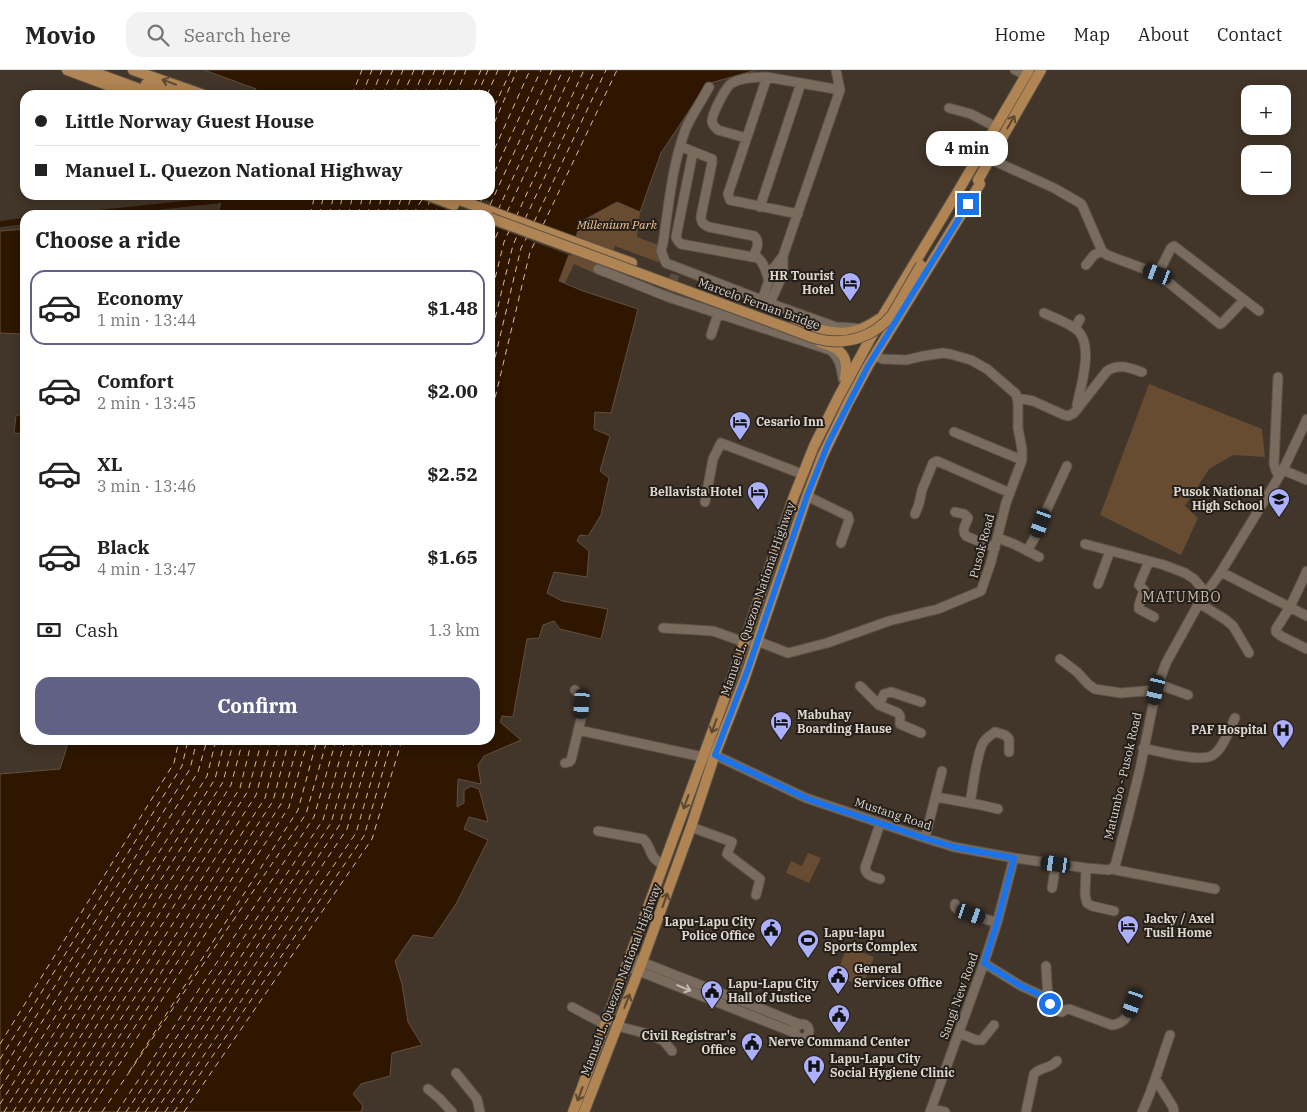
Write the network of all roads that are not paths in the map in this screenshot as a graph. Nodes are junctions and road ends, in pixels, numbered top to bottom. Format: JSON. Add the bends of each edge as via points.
{"nodes":[{"id":1,"x":67,"y":70,"type":"edge"},
{"id":2,"x":88,"y":70,"type":"edge"},
{"id":3,"x":108,"y":70,"type":"edge"},
{"id":4,"x":133,"y":70,"type":"edge"},
{"id":5,"x":836,"y":70,"type":"edge"},
{"id":6,"x":1015,"y":70,"type":"edge"},
{"id":7,"x":1041,"y":70,"type":"edge"},
{"id":8,"x":1028,"y":72,"type":"edge"},
{"id":9,"x":767,"y":77,"type":"junction"},
{"id":10,"x":800,"y":83,"type":"junction"},
{"id":11,"x":709,"y":87,"type":"dead end"},
{"id":12,"x":121,"y":90,"type":"edge"},
{"id":13,"x":142,"y":90,"type":"edge"},
{"id":14,"x":162,"y":90,"type":"edge"},
{"id":15,"x":190,"y":90,"type":"edge"},
{"id":16,"x":840,"y":90,"type":"junction"},
{"id":17,"x":949,"y":108,"type":"dead end"},
{"id":18,"x":996,"y":127,"type":"junction"},
{"id":19,"x":746,"y":138,"type":"junction"},
{"id":20,"x":682,"y":147,"type":"dead end"},
{"id":21,"x":693,"y":152,"type":"junction"},
{"id":22,"x":990,"y":159,"type":"junction"},
{"id":23,"x":978,"y":180,"type":"junction"},
{"id":24,"x":440,"y":200,"type":"edge"},
{"id":25,"x":460,"y":200,"type":"edge"},
{"id":26,"x":760,"y":207,"type":"junction"},
{"id":27,"x":468,"y":210,"type":"edge"},
{"id":28,"x":487,"y":210,"type":"edge"},
{"id":29,"x":495,"y":213,"type":"edge"},
{"id":30,"x":798,"y":214,"type":"junction"},
{"id":31,"x":495,"y":220,"type":"edge"},
{"id":32,"x":1102,"y":251,"type":"junction"},
{"id":33,"x":783,"y":256,"type":"junction"},
{"id":34,"x":753,"y":257,"type":"junction"},
{"id":35,"x":1086,"y":265,"type":"dead end"},
{"id":36,"x":598,"y":269,"type":"dead end"},
{"id":37,"x":630,"y":270,"type":"junction"},
{"id":38,"x":1158,"y":274,"type":"junction"},
{"id":39,"x":769,"y":281,"type":"junction"},
{"id":40,"x":899,"y":289,"type":"junction"},
{"id":41,"x":1244,"y":300,"type":"junction"},
{"id":42,"x":766,"y":302,"type":"junction"},
{"id":43,"x":1259,"y":311,"type":"dead end"},
{"id":44,"x":1044,"y":313,"type":"dead end"},
{"id":45,"x":718,"y":314,"type":"junction"},
{"id":46,"x":882,"y":317,"type":"junction"},
{"id":47,"x":1080,"y":319,"type":"dead end"},
{"id":48,"x":1074,"y":328,"type":"junction"},
{"id":49,"x":830,"y":333,"type":"junction"},
{"id":50,"x":711,"y":335,"type":"dead end"},
{"id":51,"x":862,"y":353,"type":"junction"},
{"id":52,"x":874,"y":356,"type":"junction"},
{"id":53,"x":868,"y":366,"type":"junction"},
{"id":54,"x":1142,"y":372,"type":"dead end"},
{"id":55,"x":1278,"y":377,"type":"dead end"},
{"id":56,"x":844,"y":387,"type":"junction"},
{"id":57,"x":1018,"y":398,"type":"junction"},
{"id":58,"x":1077,"y":408,"type":"junction"},
{"id":59,"x":1307,"y":419,"type":"edge"},
{"id":60,"x":954,"y":432,"type":"dead end"},
{"id":61,"x":817,"y":440,"type":"junction"},
{"id":62,"x":828,"y":444,"type":"junction"},
{"id":63,"x":1022,"y":460,"type":"junction"},
{"id":64,"x":1067,"y":466,"type":"dead end"},
{"id":65,"x":1281,"y":473,"type":"junction"},
{"id":66,"x":802,"y":474,"type":"junction"},
{"id":67,"x":1307,"y":480,"type":"edge"},
{"id":68,"x":1010,"y":492,"type":"junction"},
{"id":69,"x":807,"y":496,"type":"junction"},
{"id":70,"x":705,"y":502,"type":"dead end"},
{"id":71,"x":955,"y":512,"type":"dead end"},
{"id":72,"x":915,"y":514,"type":"dead end"},
{"id":73,"x":998,"y":538,"type":"junction"},
{"id":74,"x":841,"y":543,"type":"dead end"},
{"id":75,"x":1084,"y":544,"type":"dead end"},
{"id":76,"x":995,"y":548,"type":"junction"},
{"id":77,"x":1027,"y":551,"type":"junction"},
{"id":78,"x":1110,"y":551,"type":"junction"},
{"id":79,"x":1039,"y":557,"type":"dead end"},
{"id":80,"x":1149,"y":561,"type":"junction"},
{"id":81,"x":1307,"y":571,"type":"edge"},
{"id":82,"x":1221,"y":572,"type":"junction"},
{"id":83,"x":1098,"y":584,"type":"dead end"},
{"id":84,"x":1206,"y":593,"type":"junction"},
{"id":85,"x":1199,"y":603,"type":"junction"},
{"id":86,"x":1290,"y":607,"type":"junction"},
{"id":87,"x":1307,"y":616,"type":"edge"},
{"id":88,"x":1154,"y":617,"type":"dead end"},
{"id":89,"x":663,"y":628,"type":"dead end"},
{"id":90,"x":757,"y":641,"type":"junction"},
{"id":91,"x":744,"y":642,"type":"junction"},
{"id":92,"x":1307,"y":649,"type":"edge"},
{"id":93,"x":1249,"y":653,"type":"dead end"},
{"id":94,"x":1060,"y":659,"type":"dead end"},
{"id":95,"x":860,"y":686,"type":"dead end"},
{"id":96,"x":1157,"y":687,"type":"junction"},
{"id":97,"x":575,"y":690,"type":"dead end"},
{"id":98,"x":1188,"y":695,"type":"dead end"},
{"id":99,"x":921,"y":702,"type":"dead end"},
{"id":100,"x":879,"y":706,"type":"junction"},
{"id":101,"x":1235,"y":718,"type":"dead end"},
{"id":102,"x":578,"y":730,"type":"junction"},
{"id":103,"x":921,"y":733,"type":"dead end"},
{"id":104,"x":1143,"y":748,"type":"junction"},
{"id":105,"x":1009,"y":752,"type":"dead end"},
{"id":106,"x":715,"y":755,"type":"junction"},
{"id":107,"x":703,"y":756,"type":"junction"},
{"id":108,"x":564,"y":762,"type":"dead end"},
{"id":109,"x":942,"y":771,"type":"dead end"},
{"id":110,"x":936,"y":797,"type":"junction"},
{"id":111,"x":970,"y":803,"type":"junction"},
{"id":112,"x":998,"y":810,"type":"dead end"},
{"id":113,"x":880,"y":824,"type":"junction"},
{"id":114,"x":691,"y":827,"type":"junction"},
{"id":115,"x":598,"y":830,"type":"dead end"},
{"id":116,"x":924,"y":838,"type":"junction"},
{"id":117,"x":1014,"y":858,"type":"junction"},
{"id":118,"x":1056,"y":864,"type":"junction"},
{"id":119,"x":663,"y":865,"type":"junction"},
{"id":120,"x":1086,"y":868,"type":"junction"},
{"id":121,"x":1112,"y":869,"type":"junction"},
{"id":122,"x":880,"y":879,"type":"dead end"},
{"id":123,"x":1052,"y":888,"type":"dead end"},
{"id":124,"x":1215,"y":889,"type":"dead end"},
{"id":125,"x":756,"y":895,"type":"dead end"},
{"id":126,"x":955,"y":904,"type":"dead end"},
{"id":127,"x":1114,"y":911,"type":"dead end"},
{"id":128,"x":997,"y":923,"type":"junction"},
{"id":129,"x":628,"y":962,"type":"junction"},
{"id":130,"x":984,"y":963,"type":"junction"},
{"id":131,"x":640,"y":966,"type":"junction"},
{"id":132,"x":1046,"y":966,"type":"dead end"},
{"id":133,"x":1048,"y":998,"type":"junction"},
{"id":134,"x":1133,"y":1003,"type":"dead end"},
{"id":135,"x":572,"y":1008,"type":"dead end"},
{"id":136,"x":604,"y":1024,"type":"junction"},
{"id":137,"x":617,"y":1026,"type":"junction"},
{"id":138,"x":994,"y":1026,"type":"dead end"},
{"id":139,"x":797,"y":1029,"type":"dead end"},
{"id":140,"x":959,"y":1033,"type":"junction"},
{"id":141,"x":1170,"y":1034,"type":"dead end"},
{"id":142,"x":672,"y":1051,"type":"dead end"},
{"id":143,"x":1057,"y":1061,"type":"dead end"},
{"id":144,"x":456,"y":1074,"type":"dead end"},
{"id":145,"x":1156,"y":1080,"type":"junction"},
{"id":146,"x":428,"y":1089,"type":"dead end"},
{"id":147,"x":930,"y":1111,"type":"edge"},
{"id":148,"x":452,"y":1112,"type":"edge"},
{"id":149,"x":480,"y":1112,"type":"edge"},
{"id":150,"x":573,"y":1112,"type":"edge"},
{"id":151,"x":584,"y":1112,"type":"edge"},
{"id":152,"x":945,"y":1112,"type":"edge"},
{"id":153,"x":1026,"y":1112,"type":"edge"},
{"id":154,"x":1142,"y":1112,"type":"edge"},
{"id":155,"x":1174,"y":1112,"type":"edge"}],
"edges":[{"from":1,"to":12,"type":"main road"},
{"from":2,"to":13,"type":"main road"},
{"from":3,"to":14,"type":"main road"},
{"from":15,"to":4,"type":"main road","one_way":true},
{"from":5,"to":16,"type":"street"},
{"from":6,"to":8,"type":"street"},
{"from":22,"to":7,"type":"main road","name":"Manuel L. Quezon National Highway","one_way":true},
{"from":8,"to":18,"type":"main road","name":"Manuel L. Quezon National Highway"},
{"from":9,"to":10,"type":"street"},
{"from":9,"to":19,"type":"street"},
{"from":9,"to":19,"type":"street","via":[[756,76],[731,83],[712,118],[718,130]]},
{"from":10,"to":16,"type":"street"},
{"from":10,"to":26,"type":"street"},
{"from":11,"to":42,"type":"street","via":[[687,126],[680,147],[670,186],[661,251],[666,263],[677,270]]},
{"from":16,"to":30,"type":"street"},
{"from":17,"to":18,"type":"street","via":[[971,114]]},
{"from":18,"to":40,"type":"main road","name":"Manuel L. Quezon National Highway"},
{"from":19,"to":26,"type":"street","via":[[728,194],[730,200]]},
{"from":20,"to":21,"type":"street"},
{"from":21,"to":34,"type":"street","via":[[712,159],[701,222],[709,227],[754,236],[758,243]]},
{"from":21,"to":34,"type":"street","via":[[676,237],[678,241]]},
{"from":22,"to":23,"type":"main road","name":"Manuel L. Quezon National Highway"},
{"from":22,"to":32,"type":"street","via":[[1054,188],[1082,205]]},
{"from":23,"to":37,"type":"main road","name":"Marcelo Fernan Bridge","bridge":true,"via":[[973,182],[892,315],[872,332],[852,341],[818,339]]},
{"from":23,"to":52,"type":"main road","name":"Manuel L. Quezon National Highway","via":[[980,184]]},
{"from":24,"to":27,"type":"main road"},
{"from":25,"to":28,"type":"main road","name":"Marcelo Fernan Bridge"},
{"from":26,"to":30,"type":"street"},
{"from":29,"to":49,"type":"main road","name":"Marcelo Fernan Bridge","via":[[795,324]]},
{"from":30,"to":33,"type":"street"},
{"from":31,"to":37,"type":"main road","name":"Marcelo Fernan Bridge","bridge":true},
{"from":32,"to":35,"type":"street"},
{"from":32,"to":38,"type":"street"},
{"from":33,"to":39,"type":"street"},
{"from":33,"to":42,"type":"street","via":[[784,274]]},
{"from":34,"to":39,"type":"street","via":[[762,261]]},
{"from":36,"to":45,"type":"street"},
{"from":37,"to":56,"type":"main road","bridge":true,"via":[[650,283],[792,336],[837,348],[846,362]]},
{"from":38,"to":41,"type":"street","via":[[1220,324]]},
{"from":38,"to":41,"type":"street","via":[[1174,246]]},
{"from":39,"to":42,"type":"street"},
{"from":40,"to":42,"type":"street","via":[[881,312],[854,328],[836,327]]},
{"from":40,"to":46,"type":"main road","name":"Manuel L. Quezon National Highway"},
{"from":41,"to":43,"type":"street"},
{"from":44,"to":48,"type":"street"},
{"from":45,"to":50,"type":"street"},
{"from":45,"to":56,"type":"street","via":[[830,350],[840,362]]},
{"from":46,"to":49,"type":"main road","name":"Marcelo Fernan Bridge","via":[[854,332]]},
{"from":46,"to":51,"type":"main road","name":"Manuel L. Quezon National Highway"},
{"from":47,"to":48,"type":"street"},
{"from":48,"to":58,"type":"street","via":[[1086,347]]},
{"from":49,"to":51,"type":"main road","via":[[848,340]]},
{"from":51,"to":53,"type":"main road"},
{"from":51,"to":56,"type":"main road","name":"Manuel L. Quezon National Highway"},
{"from":52,"to":53,"type":"main road","name":"Manuel L. Quezon National Highway"},
{"from":52,"to":57,"type":"street","via":[[906,360],[943,353],[971,360],[987,369]]},
{"from":53,"to":62,"type":"main road","name":"Manuel L. Quezon National Highway"},
{"from":54,"to":58,"type":"street","via":[[1114,367],[1107,371]]},
{"from":55,"to":65,"type":"street","via":[[1274,464],[1276,471]]},
{"from":56,"to":61,"type":"main road","name":"Manuel L. Quezon National Highway"},
{"from":57,"to":58,"type":"street","via":[[1068,416]]},
{"from":57,"to":63,"type":"street","name":"Pusok Road"},
{"from":59,"to":65,"type":"street","name":"Matumbo - Pusok Road"},
{"from":60,"to":63,"type":"street"},
{"from":61,"to":62,"type":"main road"},
{"from":61,"to":66,"type":"main road","name":"Manuel L. Quezon National Highway"},
{"from":62,"to":69,"type":"main road","name":"Manuel L. Quezon National Highway"},
{"from":63,"to":68,"type":"street","name":"Pusok Road"},
{"from":64,"to":77,"type":"street"},
{"from":65,"to":67,"type":"street"},
{"from":65,"to":82,"type":"street","name":"Matumbo - Pusok Road"},
{"from":66,"to":70,"type":"street","via":[[721,443],[713,459]]},
{"from":66,"to":91,"type":"main road","name":"Manuel L. Quezon National Highway"},
{"from":68,"to":72,"type":"street","via":[[937,461],[922,490]]},
{"from":68,"to":73,"type":"street","name":"Pusok Road"},
{"from":69,"to":74,"type":"street","via":[[850,518]]},
{"from":69,"to":90,"type":"main road","name":"Manuel L. Quezon National Highway"},
{"from":71,"to":76,"type":"street","via":[[968,518],[963,530],[966,536]]},
{"from":73,"to":76,"type":"street","name":"Pusok Road"},
{"from":73,"to":77,"type":"street"},
{"from":75,"to":78,"type":"street"},
{"from":76,"to":90,"type":"street","name":"Pusok Road","via":[[981,591],[954,603],[788,654]]},
{"from":77,"to":79,"type":"street"},
{"from":78,"to":80,"type":"street"},
{"from":78,"to":83,"type":"street"},
{"from":80,"to":84,"type":"street","via":[[1186,573]]},
{"from":80,"to":88,"type":"street","via":[[1139,585],[1144,590],[1139,609]]},
{"from":81,"to":86,"type":"street"},
{"from":82,"to":84,"type":"street","name":"Matumbo - Pusok Road"},
{"from":82,"to":86,"type":"street"},
{"from":84,"to":85,"type":"street","name":"Matumbo - Pusok Road"},
{"from":85,"to":93,"type":"street","via":[[1233,626]]},
{"from":85,"to":96,"type":"street","name":"Matumbo - Pusok Road","via":[[1166,663]]},
{"from":86,"to":87,"type":"street"},
{"from":86,"to":92,"type":"street","via":[[1276,632]]},
{"from":89,"to":91,"type":"street","name":"Pusok Road","via":[[713,631]]},
{"from":90,"to":91,"type":"street","name":"Pusok Road"},
{"from":90,"to":106,"type":"main road","name":"Manuel L. Quezon National Highway"},
{"from":91,"to":107,"type":"main road","name":"Manuel L. Quezon National Highway","one_way":true},
{"from":94,"to":96,"type":"street","via":[[1095,689],[1121,693]]},
{"from":95,"to":100,"type":"street"},
{"from":96,"to":98,"type":"street"},
{"from":96,"to":104,"type":"street","name":"Matumbo - Pusok Road"},
{"from":97,"to":102,"type":"street","via":[[582,704]]},
{"from":99,"to":100,"type":"street","via":[[887,692]]},
{"from":100,"to":103,"type":"street","via":[[898,714],[900,724]]},
{"from":101,"to":104,"type":"street","via":[[1218,751],[1209,757]]},
{"from":102,"to":107,"type":"street"},
{"from":102,"to":108,"type":"street","via":[[571,760]]},
{"from":104,"to":121,"type":"street","name":"Matumbo - Pusok Road","via":[[1128,817]]},
{"from":105,"to":111,"type":"street","via":[[1009,739],[1005,735],[995,732],[988,736],[980,752]]},
{"from":106,"to":113,"type":"street","name":"Mustang Road","via":[[806,798]]},
{"from":106,"to":114,"type":"main road","name":"Manuel L. Quezon National Highway"},
{"from":107,"to":119,"type":"main road","name":"Manuel L. Quezon National Highway","one_way":true},
{"from":109,"to":110,"type":"street"},
{"from":110,"to":111,"type":"street"},
{"from":110,"to":116,"type":"street"},
{"from":111,"to":112,"type":"street"},
{"from":113,"to":116,"type":"street","name":"Mustang Road"},
{"from":113,"to":122,"type":"street","via":[[865,868],[868,875]]},
{"from":114,"to":125,"type":"street","via":[[732,842],[727,854],[760,879]]},
{"from":131,"to":114,"type":"main road","name":"Manuel L. Quezon National Highway","one_way":true},
{"from":115,"to":119,"type":"street","via":[[642,838]]},
{"from":116,"to":117,"type":"street","name":"Mustang Road"},
{"from":117,"to":118,"type":"street"},
{"from":117,"to":128,"type":"street","name":"Sangi New Road"},
{"from":118,"to":120,"type":"street"},
{"from":118,"to":123,"type":"street"},
{"from":119,"to":129,"type":"main road","name":"Manuel L. Quezon National Highway"},
{"from":120,"to":121,"type":"street"},
{"from":120,"to":127,"type":"street","via":[[1087,903]]},
{"from":121,"to":124,"type":"street"},
{"from":126,"to":128,"type":"street","via":[[957,909]]},
{"from":128,"to":130,"type":"street","name":"Sangi New Road"},
{"from":129,"to":131,"type":"street"},
{"from":129,"to":136,"type":"main road","name":"Manuel L. Quezon National Highway"},
{"from":130,"to":133,"type":"street"},
{"from":130,"to":140,"type":"street","name":"Sangi New Road"},
{"from":137,"to":131,"type":"main road","name":"Manuel L. Quezon National Highway","one_way":true},
{"from":131,"to":139,"type":"street"},
{"from":132,"to":133,"type":"street"},
{"from":133,"to":134,"type":"street","via":[[1053,1010],[1062,1012],[1069,1009],[1112,1026],[1129,1015]]},
{"from":135,"to":136,"type":"street"},
{"from":136,"to":150,"type":"main road","name":"Manuel L. Quezon National Highway","one_way":true},
{"from":137,"to":142,"type":"street","via":[[664,1041]]},
{"from":137,"to":151,"type":"main road","name":"Manuel L. Quezon National Highway"},
{"from":138,"to":140,"type":"street","via":[[982,1040]]},
{"from":140,"to":147,"type":"street","name":"Sangi New Road"},
{"from":141,"to":145,"type":"street"},
{"from":143,"to":153,"type":"street","via":[[1034,1074]]},
{"from":144,"to":149,"type":"street","via":[[477,1099]]},
{"from":145,"to":154,"type":"street"},
{"from":145,"to":155,"type":"street"},
{"from":146,"to":148,"type":"street"},
{"from":147,"to":152,"type":"street"}]}
